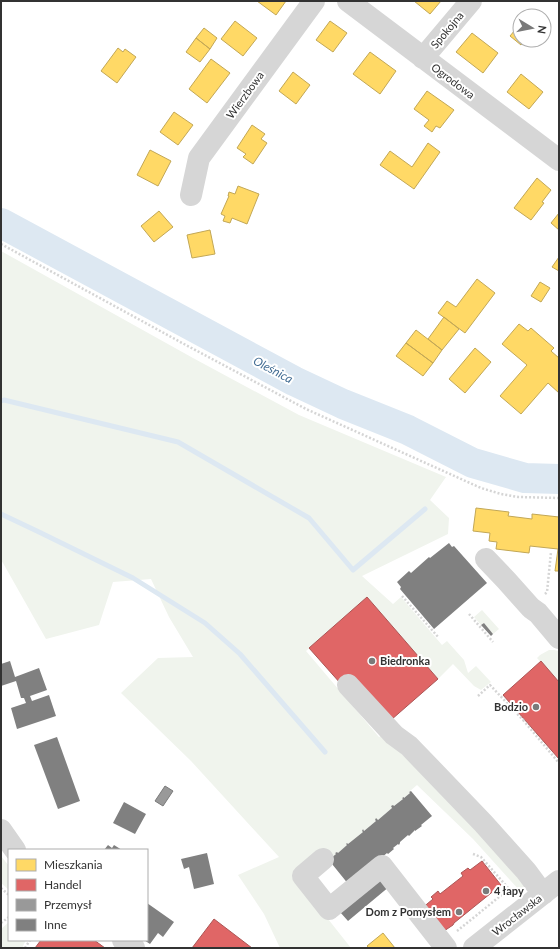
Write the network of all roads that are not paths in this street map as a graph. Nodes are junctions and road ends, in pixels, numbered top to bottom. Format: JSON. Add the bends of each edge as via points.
{"nodes":[{"id":1,"x":314,"y":1,"type":"edge"},
{"id":2,"x":348,"y":1,"type":"edge"},
{"id":3,"x":471,"y":1,"type":"edge"},
{"id":4,"x":423,"y":58,"type":"junction"},
{"id":5,"x":559,"y":160,"type":"edge"},
{"id":6,"x":192,"y":196,"type":"dead end"},
{"id":7,"x":486,"y":559,"type":"dead end"},
{"id":8,"x":559,"y":638,"type":"edge"},
{"id":9,"x":348,"y":685,"type":"dead end"},
{"id":10,"x":323,"y":859,"type":"dead end"},
{"id":11,"x":551,"y":888,"type":"edge"},
{"id":12,"x":124,"y":941,"type":"edge"},
{"id":13,"x":134,"y":948,"type":"edge"},
{"id":14,"x":446,"y":948,"type":"edge"},
{"id":15,"x":474,"y":948,"type":"edge"}],
"edges":[{"from":1,"to":6,"type":"street","name":"Wierzbowa","via":[[199,158]]},
{"from":2,"to":4,"type":"street","name":"Ogrodowa"},
{"from":3,"to":4,"type":"street","name":"Spokojna"},
{"from":4,"to":5,"type":"street","name":"Ogrodowa"},
{"from":7,"to":8,"type":"street"},
{"from":9,"to":11,"type":"street","via":[[394,736],[409,746],[526,871]]},
{"from":10,"to":14,"type":"street","via":[[303,876],[329,909],[382,866]]},
{"from":11,"to":15,"type":"street","name":"Wrocławska"},
{"from":12,"to":13,"type":"street"}]}
